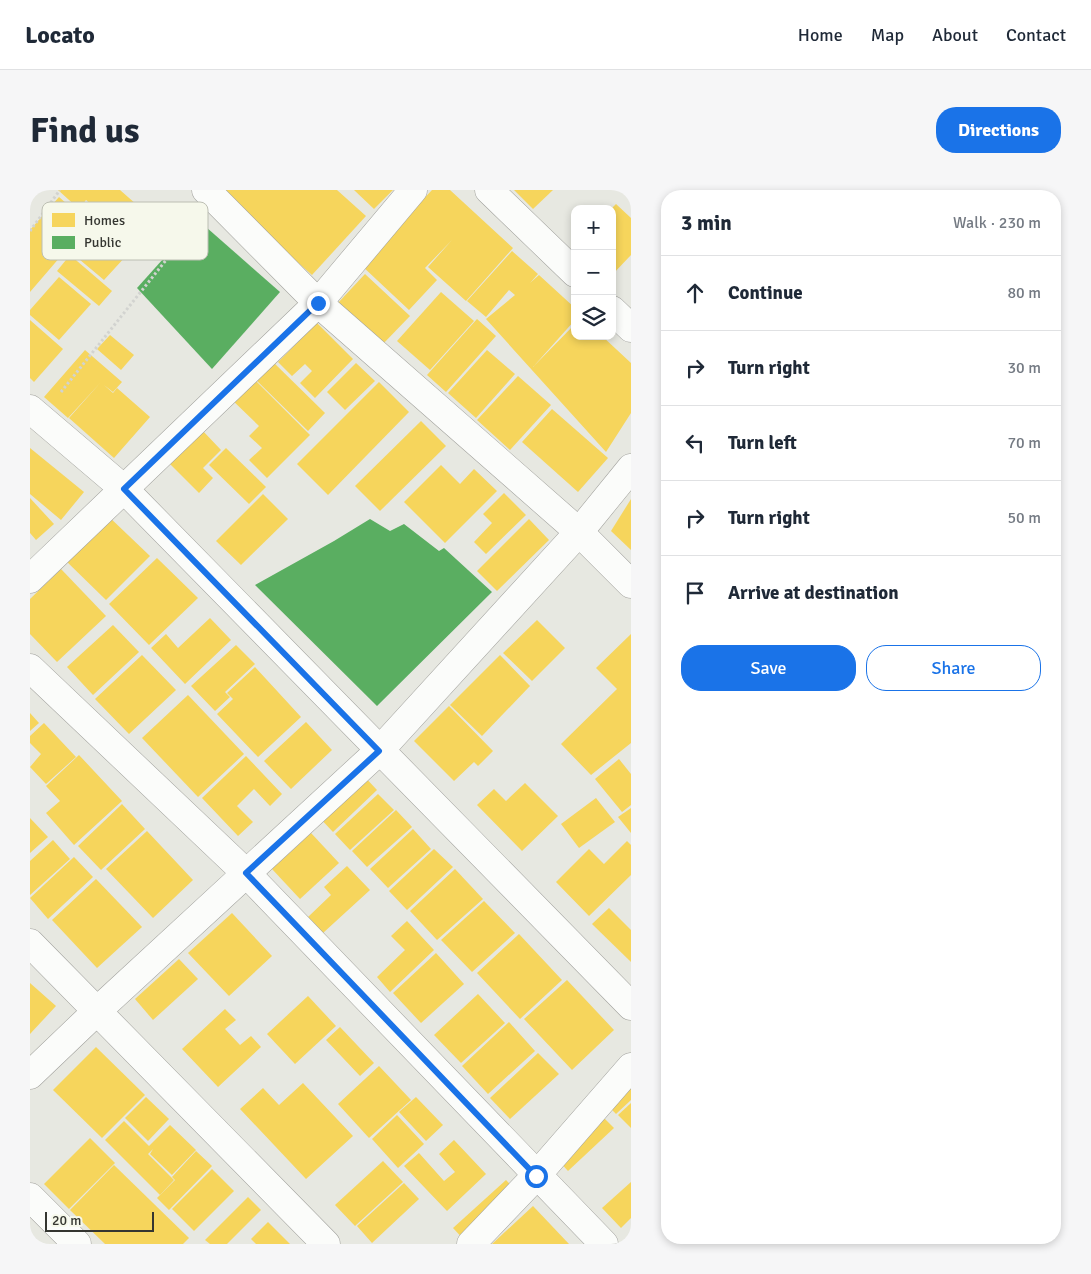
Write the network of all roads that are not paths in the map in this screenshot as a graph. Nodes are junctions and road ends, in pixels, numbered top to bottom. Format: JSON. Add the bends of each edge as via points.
{"nodes":[{"id":1,"x":413,"y":190,"type":"edge"},
{"id":2,"x":489,"y":190,"type":"edge"},
{"id":3,"x":211,"y":194,"type":"edge"},
{"id":4,"x":571,"y":269,"type":"edge"},
{"id":5,"x":318,"y":303,"type":"junction"},
{"id":6,"x":616,"y":314,"type":"edge"},
{"id":7,"x":631,"y":328,"type":"edge"},
{"id":8,"x":36,"y":413,"type":"edge"},
{"id":9,"x":631,"y":468,"type":"edge"},
{"id":10,"x":124,"y":489,"type":"junction"},
{"id":11,"x":579,"y":532,"type":"junction"},
{"id":12,"x":30,"y":579,"type":"edge"},
{"id":13,"x":631,"y":584,"type":"edge"},
{"id":14,"x":30,"y":668,"type":"edge"},
{"id":15,"x":379,"y":751,"type":"junction"},
{"id":16,"x":246,"y":873,"type":"junction"},
{"id":17,"x":30,"y":943,"type":"edge"},
{"id":18,"x":631,"y":1006,"type":"edge"},
{"id":19,"x":97,"y":1011,"type":"junction"},
{"id":20,"x":631,"y":1066,"type":"edge"},
{"id":21,"x":30,"y":1076,"type":"edge"},
{"id":22,"x":536,"y":1176,"type":"junction"},
{"id":23,"x":30,"y":1197,"type":"edge"},
{"id":24,"x":77,"y":1244,"type":"edge"},
{"id":25,"x":326,"y":1244,"type":"edge"},
{"id":26,"x":471,"y":1244,"type":"edge"},
{"id":27,"x":604,"y":1244,"type":"edge"}],
"edges":[{"from":1,"to":5,"type":"street"},
{"from":2,"to":4,"type":"street"},
{"from":3,"to":5,"type":"street"},
{"from":5,"to":10,"type":"street"},
{"from":5,"to":11,"type":"street"},
{"from":6,"to":7,"type":"street"},
{"from":8,"to":10,"type":"street"},
{"from":9,"to":11,"type":"street"},
{"from":10,"to":12,"type":"street"},
{"from":10,"to":15,"type":"street"},
{"from":11,"to":13,"type":"street"},
{"from":11,"to":15,"type":"street"},
{"from":14,"to":16,"type":"street"},
{"from":15,"to":16,"type":"street"},
{"from":15,"to":18,"type":"street"},
{"from":16,"to":19,"type":"street"},
{"from":16,"to":22,"type":"street"},
{"from":17,"to":19,"type":"street"},
{"from":19,"to":21,"type":"street"},
{"from":19,"to":25,"type":"street"},
{"from":20,"to":22,"type":"street"},
{"from":22,"to":26,"type":"street"},
{"from":22,"to":27,"type":"street"},
{"from":23,"to":24,"type":"street"}]}
